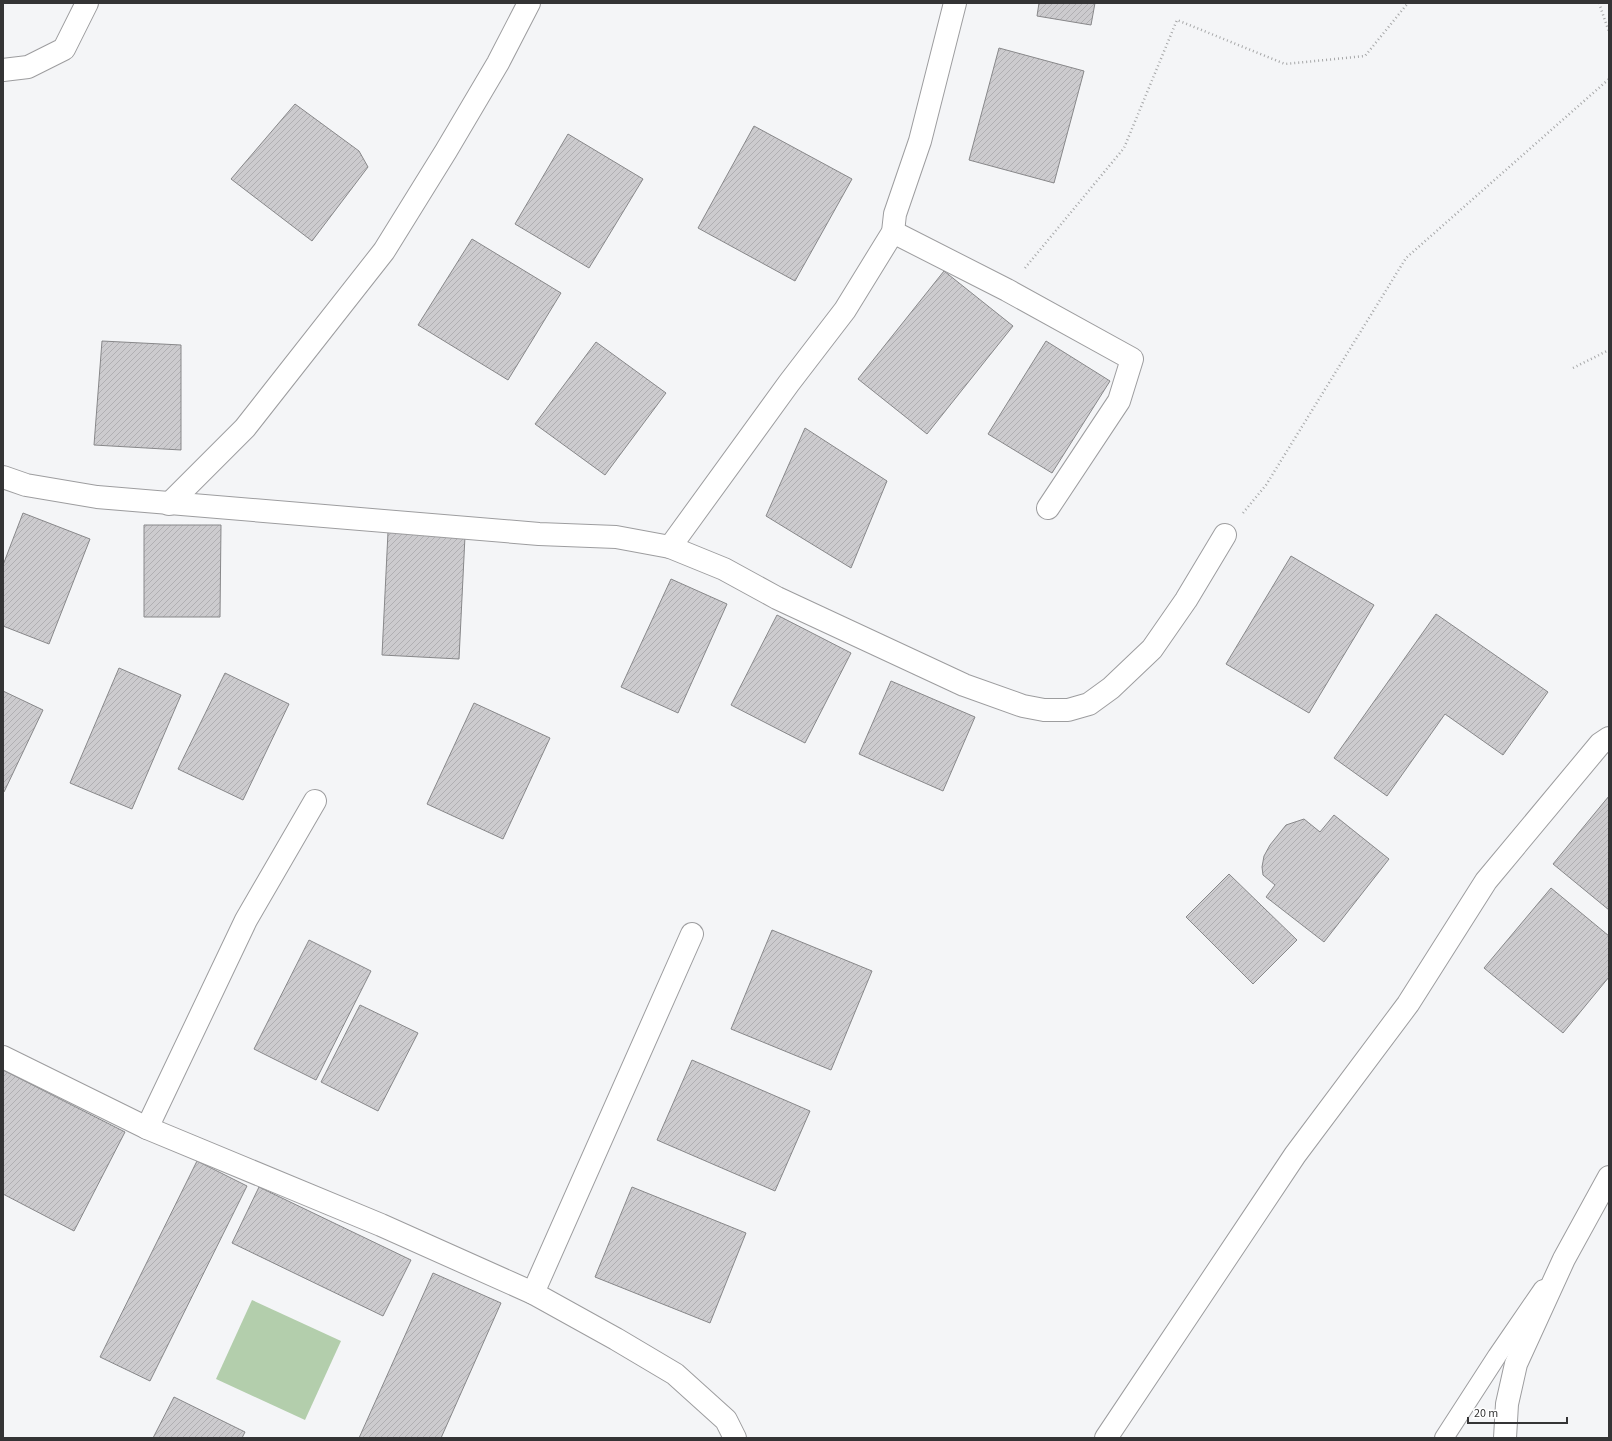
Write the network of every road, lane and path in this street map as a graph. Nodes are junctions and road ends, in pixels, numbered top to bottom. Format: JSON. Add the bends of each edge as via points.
{"nodes":[{"id":1,"x":87,"y":3,"type":"edge"},
{"id":2,"x":529,"y":3,"type":"edge"},
{"id":3,"x":955,"y":3,"type":"edge"},
{"id":4,"x":1408,"y":3,"type":"edge"},
{"id":5,"x":1599,"y":3,"type":"edge"},
{"id":6,"x":1609,"y":32,"type":"edge"},
{"id":7,"x":3,"y":70,"type":"edge"},
{"id":8,"x":1609,"y":79,"type":"edge"},
{"id":9,"x":894,"y":232,"type":"junction"},
{"id":10,"x":1007,"y":290,"type":"junction"},
{"id":11,"x":1609,"y":350,"type":"edge"},
{"id":12,"x":1573,"y":368,"type":"dead end"},
{"id":13,"x":3,"y":477,"type":"edge"},
{"id":14,"x":169,"y":504,"type":"junction"},
{"id":15,"x":1048,"y":508,"type":"dead end"},
{"id":16,"x":1225,"y":535,"type":"joint"},
{"id":17,"x":670,"y":547,"type":"junction"},
{"id":18,"x":1609,"y":738,"type":"edge"},
{"id":19,"x":315,"y":801,"type":"dead end"},
{"id":20,"x":692,"y":934,"type":"dead end"},
{"id":21,"x":3,"y":1057,"type":"edge"},
{"id":22,"x":147,"y":1128,"type":"junction"},
{"id":23,"x":1609,"y":1177,"type":"edge"},
{"id":24,"x":1564,"y":1258,"type":"junction"},
{"id":25,"x":533,"y":1292,"type":"junction"},
{"id":26,"x":735,"y":1438,"type":"edge"},
{"id":27,"x":1106,"y":1438,"type":"edge"},
{"id":28,"x":1444,"y":1438,"type":"edge"},
{"id":29,"x":1505,"y":1438,"type":"edge"}],
"edges":[{"from":1,"to":7,"type":"street","via":[[64,49],[28,68]]},
{"from":2,"to":14,"type":"street","via":[[494,69],[384,251],[244,428]]},
{"from":3,"to":9,"type":"street","via":[[920,141],[895,214]]},
{"from":4,"to":10,"type":"path","via":[[1365,56],[1285,64],[1177,20],[1124,148]]},
{"from":5,"to":6,"type":"path"},
{"from":8,"to":16,"type":"path","via":[[1406,258],[1266,485]]},
{"from":9,"to":10,"type":"street"},
{"from":9,"to":17,"type":"street","via":[[845,310]]},
{"from":10,"to":15,"type":"street","via":[[1132,359],[1119,401]]},
{"from":11,"to":12,"type":"path"},
{"from":13,"to":14,"type":"street","via":[[26,485],[97,497]]},
{"from":14,"to":17,"type":"street","via":[[539,534],[616,537]]},
{"from":16,"to":17,"type":"street","via":[[1186,600],[1152,649],[1111,688],[1089,704],[1068,710],[1044,710],[1023,706],[964,685],[777,598],[724,569]]},
{"from":18,"to":27,"type":"street","via":[[1600,744],[1486,881],[1408,1004],[1295,1155]]},
{"from":19,"to":22,"type":"street","via":[[246,920]]},
{"from":20,"to":25,"type":"street"},
{"from":21,"to":22,"type":"street"},
{"from":22,"to":25,"type":"street","via":[[381,1224]]},
{"from":23,"to":24,"type":"street"},
{"from":24,"to":28,"type":"lane"},
{"from":24,"to":29,"type":"street","via":[[1516,1364],[1507,1404]]},
{"from":25,"to":26,"type":"street","via":[[675,1374],[726,1420]]}]}
